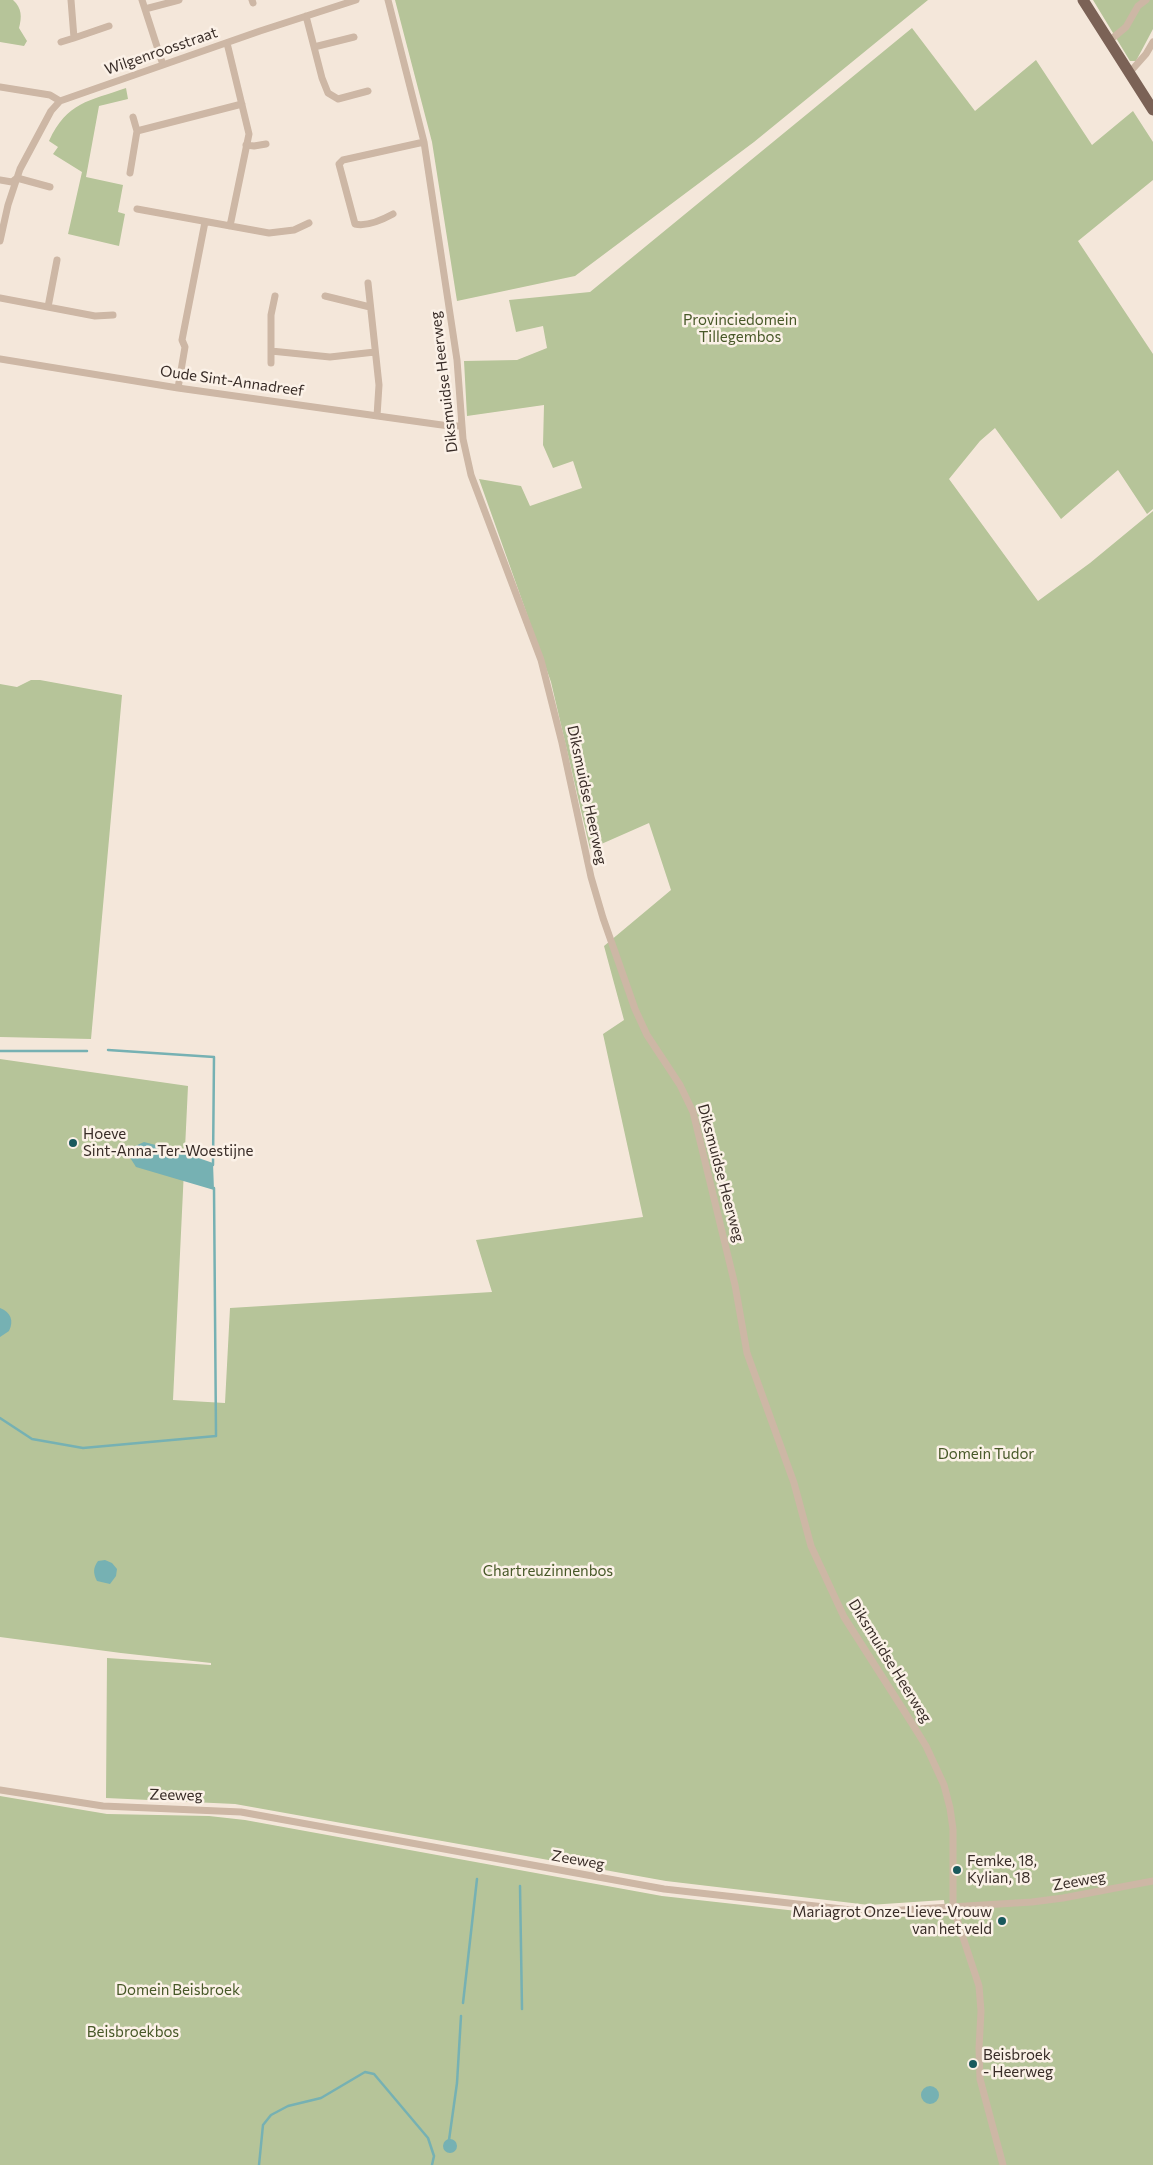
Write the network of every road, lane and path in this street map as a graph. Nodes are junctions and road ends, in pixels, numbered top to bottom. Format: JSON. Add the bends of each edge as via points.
{"nodes":[{"id":1,"x":71,"y":0,"type":"edge"},
{"id":2,"x":142,"y":0,"type":"edge"},
{"id":3,"x":179,"y":0,"type":"edge"},
{"id":4,"x":356,"y":0,"type":"edge"},
{"id":5,"x":388,"y":0,"type":"edge"},
{"id":6,"x":1083,"y":0,"type":"edge"},
{"id":7,"x":1146,"y":0,"type":"edge"},
{"id":8,"x":1138,"y":3,"type":"edge"},
{"id":9,"x":145,"y":9,"type":"junction"},
{"id":10,"x":306,"y":16,"type":"junction"},
{"id":11,"x":109,"y":26,"type":"dead end"},
{"id":12,"x":354,"y":37,"type":"dead end"},
{"id":13,"x":74,"y":38,"type":"junction"},
{"id":14,"x":1109,"y":41,"type":"junction"},
{"id":15,"x":61,"y":42,"type":"dead end"},
{"id":16,"x":1153,"y":42,"type":"edge"},
{"id":17,"x":227,"y":43,"type":"junction"},
{"id":18,"x":314,"y":47,"type":"junction"},
{"id":19,"x":163,"y":65,"type":"junction"},
{"id":20,"x":1130,"y":72,"type":"junction"},
{"id":21,"x":0,"y":87,"type":"edge"},
{"id":22,"x":368,"y":91,"type":"dead end"},
{"id":23,"x":60,"y":101,"type":"junction"},
{"id":24,"x":242,"y":104,"type":"junction"},
{"id":25,"x":1153,"y":110,"type":"edge"},
{"id":26,"x":134,"y":117,"type":"dead end"},
{"id":27,"x":137,"y":131,"type":"junction"},
{"id":28,"x":424,"y":142,"type":"junction"},
{"id":29,"x":246,"y":144,"type":"junction"},
{"id":30,"x":266,"y":144,"type":"dead end"},
{"id":31,"x":130,"y":173,"type":"dead end"},
{"id":32,"x":17,"y":178,"type":"junction"},
{"id":33,"x":0,"y":180,"type":"edge"},
{"id":34,"x":50,"y":187,"type":"dead end"},
{"id":35,"x":136,"y":210,"type":"dead end"},
{"id":36,"x":392,"y":214,"type":"dead end"},
{"id":37,"x":205,"y":222,"type":"junction"},
{"id":38,"x":309,"y":223,"type":"dead end"},
{"id":39,"x":230,"y":226,"type":"junction"},
{"id":40,"x":0,"y":241,"type":"edge"},
{"id":41,"x":57,"y":260,"type":"dead end"},
{"id":42,"x":368,"y":283,"type":"dead end"},
{"id":43,"x":274,"y":296,"type":"dead end"},
{"id":44,"x":325,"y":296,"type":"dead end"},
{"id":45,"x":0,"y":298,"type":"edge"},
{"id":46,"x":48,"y":307,"type":"junction"},
{"id":47,"x":370,"y":307,"type":"junction"},
{"id":48,"x":113,"y":315,"type":"dead end"},
{"id":49,"x":271,"y":351,"type":"junction"},
{"id":50,"x":375,"y":352,"type":"junction"},
{"id":51,"x":0,"y":358,"type":"edge"},
{"id":52,"x":271,"y":363,"type":"dead end"},
{"id":53,"x":178,"y":388,"type":"junction"},
{"id":54,"x":377,"y":416,"type":"junction"},
{"id":55,"x":462,"y":426,"type":"junction"},
{"id":56,"x":0,"y":1790,"type":"edge"},
{"id":57,"x":1153,"y":1881,"type":"edge"},
{"id":58,"x":953,"y":1907,"type":"junction"},
{"id":59,"x":1003,"y":2165,"type":"edge"}],
"edges":[{"from":1,"to":13,"type":"street"},
{"from":2,"to":9,"type":"street"},
{"from":3,"to":9,"type":"street"},
{"from":4,"to":10,"type":"street","name":"Wilgenroosstraat"},
{"from":5,"to":28,"type":"street","name":"Diksmuidse Heerweg"},
{"from":6,"to":14,"type":"main road"},
{"from":7,"to":8,"type":"street"},
{"from":8,"to":14,"type":"street","via":[[1126,27]]},
{"from":9,"to":19,"type":"street"},
{"from":10,"to":17,"type":"street","name":"Wilgenroosstraat"},
{"from":10,"to":18,"type":"street"},
{"from":11,"to":13,"type":"street"},
{"from":12,"to":18,"type":"street"},
{"from":13,"to":15,"type":"street"},
{"from":14,"to":20,"type":"main road"},
{"from":16,"to":20,"type":"street"},
{"from":17,"to":19,"type":"street","name":"Wilgenroosstraat"},
{"from":17,"to":24,"type":"street"},
{"from":18,"to":22,"type":"street","via":[[328,93],[338,99]]},
{"from":19,"to":23,"type":"street","name":"Wilgenroosstraat"},
{"from":20,"to":25,"type":"main road"},
{"from":21,"to":23,"type":"street","via":[[50,95]]},
{"from":23,"to":32,"type":"street","via":[[51,111]]},
{"from":24,"to":27,"type":"street"},
{"from":24,"to":29,"type":"street","via":[[249,134]]},
{"from":26,"to":27,"type":"street"},
{"from":27,"to":31,"type":"street"},
{"from":28,"to":36,"type":"street","via":[[343,160],[339,164],[354,222],[361,225]]},
{"from":28,"to":55,"type":"street","name":"Diksmuidse Heerweg","via":[[457,360]]},
{"from":29,"to":30,"type":"street"},
{"from":29,"to":39,"type":"street"},
{"from":32,"to":33,"type":"street","via":[[12,182]]},
{"from":32,"to":34,"type":"street"},
{"from":32,"to":40,"type":"street"},
{"from":35,"to":37,"type":"street"},
{"from":37,"to":39,"type":"street"},
{"from":37,"to":53,"type":"street","via":[[182,340],[185,347]]},
{"from":38,"to":39,"type":"street","via":[[276,233]]},
{"from":41,"to":46,"type":"street"},
{"from":42,"to":47,"type":"street"},
{"from":43,"to":49,"type":"street"},
{"from":44,"to":47,"type":"street"},
{"from":45,"to":46,"type":"street"},
{"from":46,"to":48,"type":"street","via":[[95,316]]},
{"from":47,"to":50,"type":"street"},
{"from":49,"to":50,"type":"street","via":[[330,357]]},
{"from":49,"to":52,"type":"street"},
{"from":50,"to":54,"type":"street","via":[[379,385]]},
{"from":51,"to":53,"type":"street","name":"Oude Sint-Annadreef"},
{"from":53,"to":54,"type":"street","name":"Oude Sint-Annadreef"},
{"from":54,"to":55,"type":"street","name":"Oude Sint-Annadreef"},
{"from":55,"to":58,"type":"street","name":"Diksmuidse Heerweg","via":[[471,475],[541,660],[590,877],[603,918],[647,1035],[693,1112],[735,1285],[747,1353],[794,1483],[811,1546],[844,1617],[926,1746],[944,1785],[953,1829]]},
{"from":56,"to":58,"type":"street","name":"Zeeweg","via":[[103,1806],[241,1812],[664,1889],[870,1912]]},
{"from":57,"to":58,"type":"street","name":"Zeeweg","via":[[1064,1898]]},
{"from":58,"to":59,"type":"street","name":"Diksmuidse Heerweg","via":[[979,1986],[980,2079]]}]}
